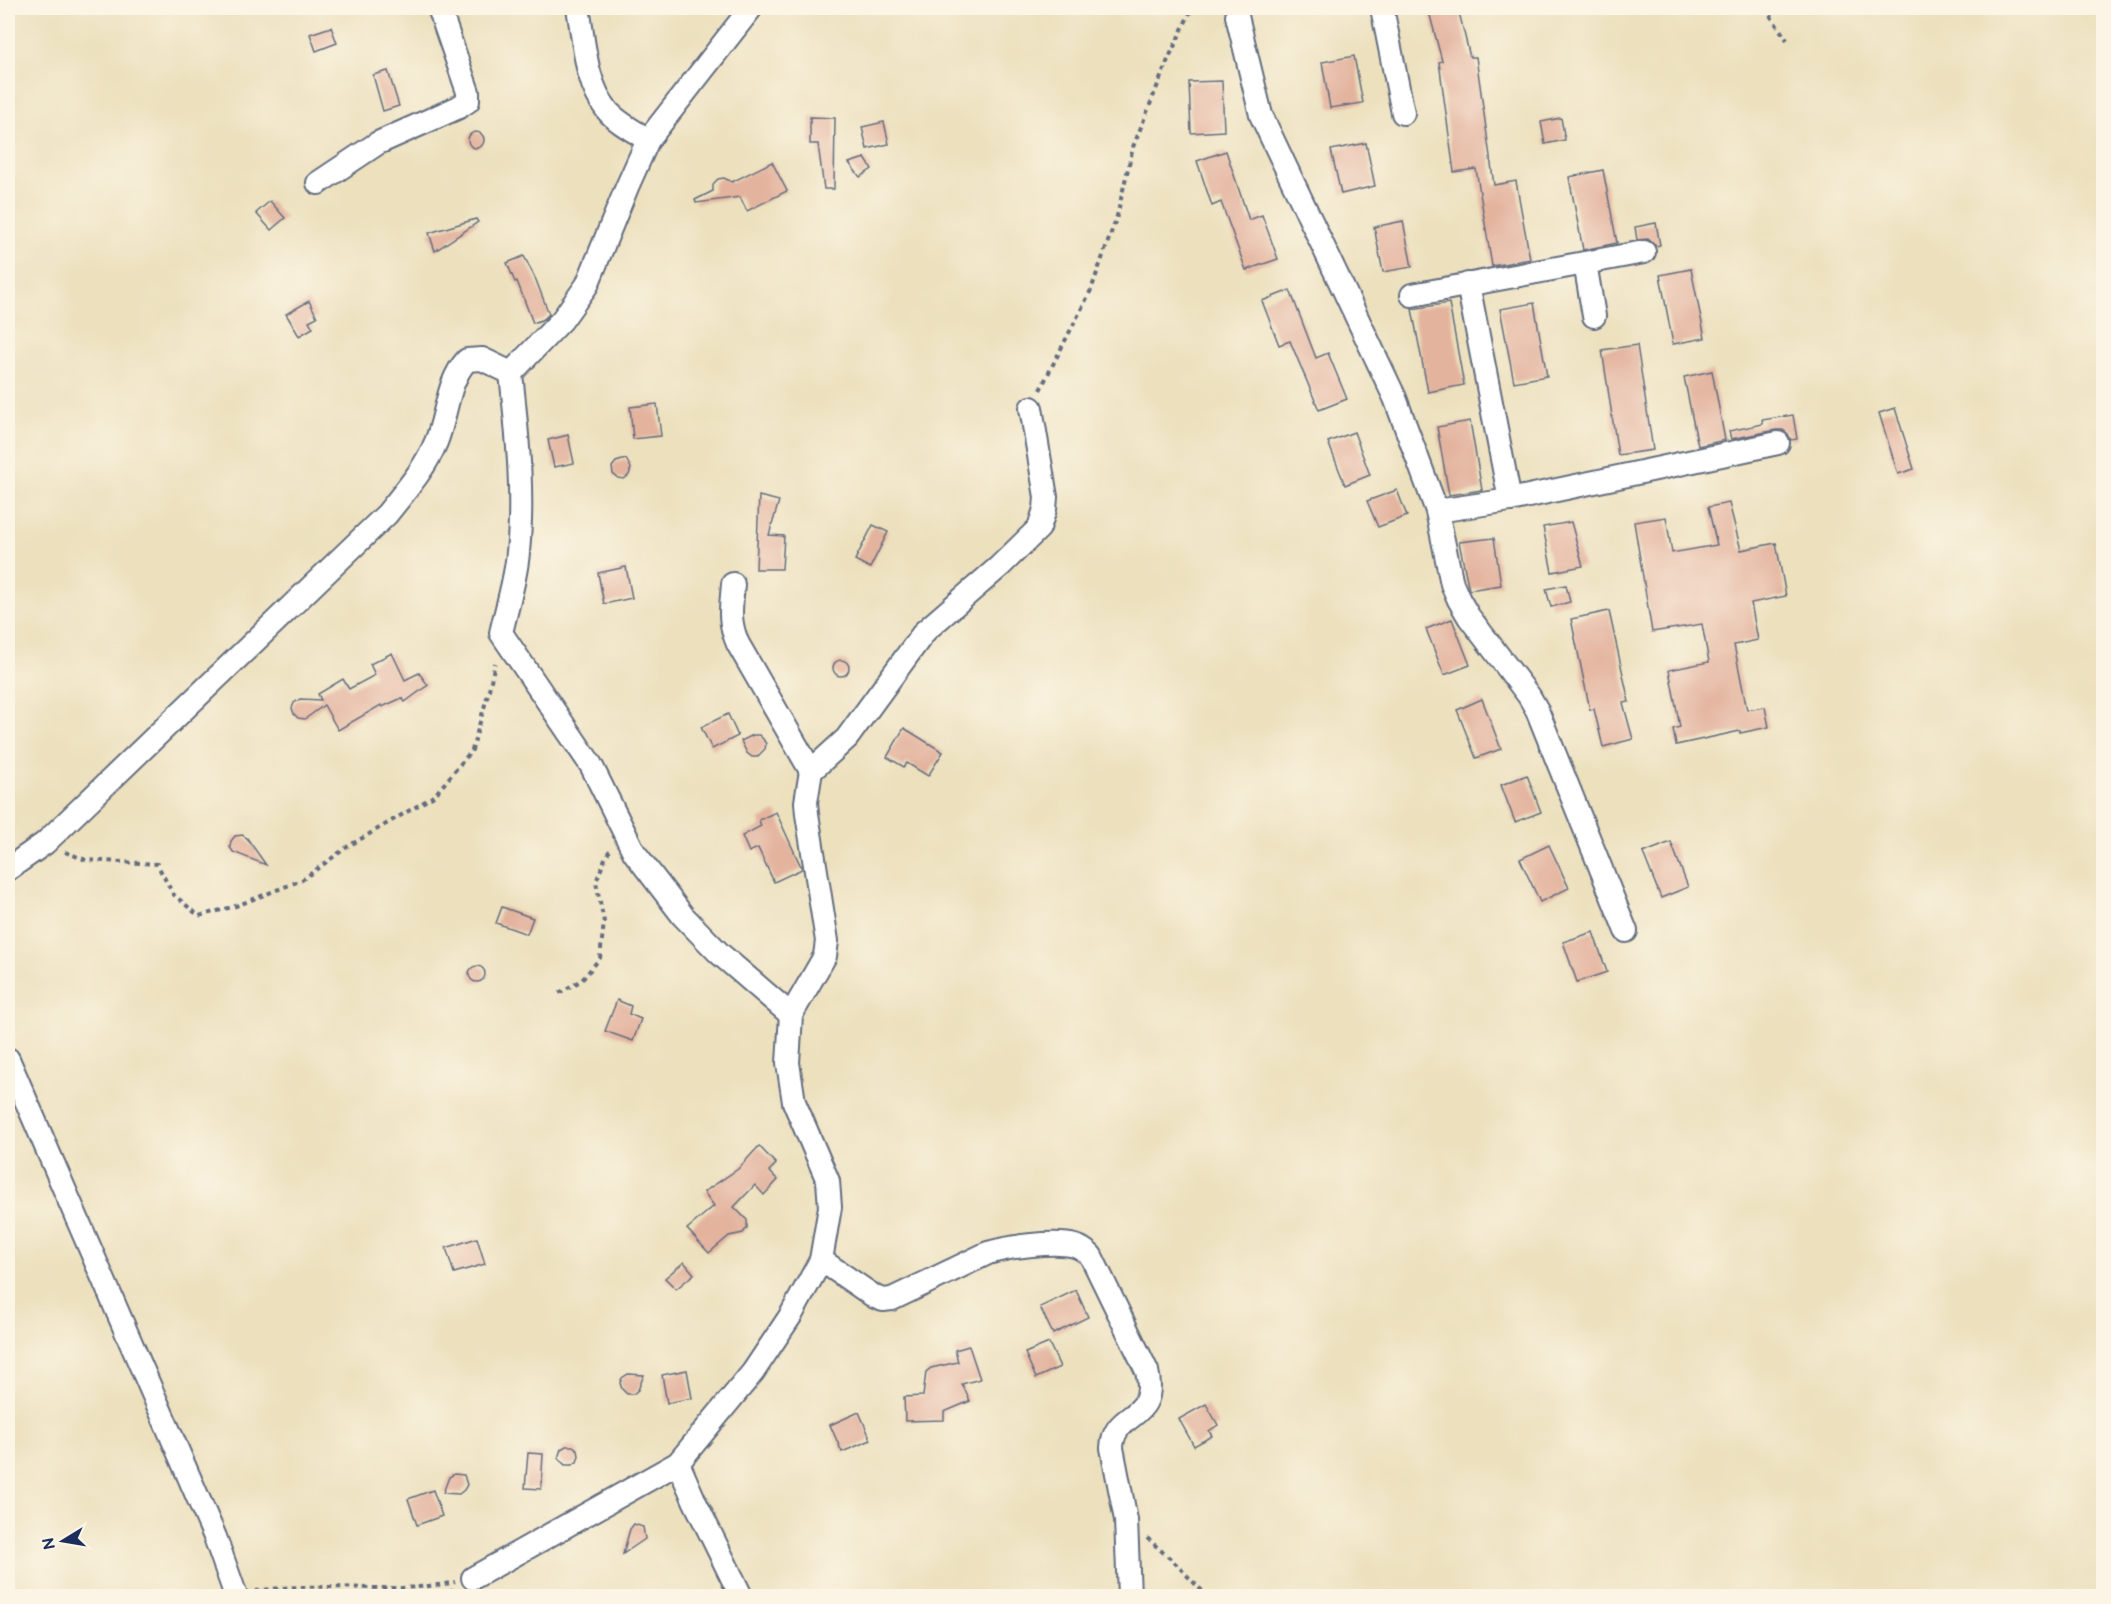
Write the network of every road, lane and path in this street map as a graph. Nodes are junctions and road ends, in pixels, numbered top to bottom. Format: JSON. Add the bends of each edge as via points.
{"nodes":[{"id":1,"x":439,"y":8,"type":"edge"},
{"id":2,"x":578,"y":8,"type":"edge"},
{"id":3,"x":751,"y":8,"type":"edge"},
{"id":4,"x":1192,"y":8,"type":"edge"},
{"id":5,"x":1238,"y":8,"type":"edge"},
{"id":6,"x":1382,"y":8,"type":"edge"},
{"id":7,"x":1765,"y":8,"type":"edge"},
{"id":8,"x":1787,"y":40,"type":"dead end"},
{"id":9,"x":1403,"y":113,"type":"dead end"},
{"id":10,"x":648,"y":140,"type":"junction"},
{"id":11,"x":318,"y":183,"type":"dead end"},
{"id":12,"x":1644,"y":252,"type":"dead end"},
{"id":13,"x":1585,"y":263,"type":"junction"},
{"id":14,"x":1468,"y":284,"type":"junction"},
{"id":15,"x":1412,"y":295,"type":"dead end"},
{"id":16,"x":1594,"y":316,"type":"dead end"},
{"id":17,"x":511,"y":373,"type":"junction"},
{"id":18,"x":1031,"y":408,"type":"joint"},
{"id":19,"x":1778,"y":443,"type":"dead end"},
{"id":20,"x":1510,"y":500,"type":"junction"},
{"id":21,"x":1437,"y":511,"type":"junction"},
{"id":22,"x":733,"y":584,"type":"dead end"},
{"id":23,"x":501,"y":633,"type":"junction"},
{"id":24,"x":812,"y":771,"type":"junction"},
{"id":25,"x":623,"y":831,"type":"junction"},
{"id":26,"x":45,"y":843,"type":"junction"},
{"id":27,"x":8,"y":869,"type":"edge"},
{"id":28,"x":1626,"y":931,"type":"dead end"},
{"id":29,"x":559,"y":993,"type":"dead end"},
{"id":30,"x":791,"y":1016,"type":"junction"},
{"id":31,"x":8,"y":1059,"type":"edge"},
{"id":32,"x":821,"y":1260,"type":"junction"},
{"id":33,"x":678,"y":1463,"type":"junction"},
{"id":34,"x":1126,"y":1520,"type":"junction"},
{"id":35,"x":473,"y":1578,"type":"joint"},
{"id":36,"x":236,"y":1595,"type":"edge"},
{"id":37,"x":58,"y":1596,"type":"edge"},
{"id":38,"x":157,"y":1596,"type":"edge"},
{"id":39,"x":741,"y":1596,"type":"edge"},
{"id":40,"x":1129,"y":1596,"type":"edge"},
{"id":41,"x":1208,"y":1596,"type":"edge"}],
"edges":[{"from":1,"to":11,"type":"street","via":[[468,101],[378,143]]},
{"from":2,"to":10,"type":"street","via":[[597,94],[608,112]]},
{"from":3,"to":10,"type":"street"},
{"from":4,"to":18,"type":"path","via":[[1133,147],[1117,216],[1091,290]]},
{"from":5,"to":21,"type":"street","via":[[1261,115],[1395,398]]},
{"from":6,"to":9,"type":"street"},
{"from":7,"to":8,"type":"path"},
{"from":10,"to":17,"type":"street","via":[[587,285],[562,320]]},
{"from":12,"to":13,"type":"street"},
{"from":13,"to":14,"type":"street"},
{"from":13,"to":16,"type":"street"},
{"from":14,"to":15,"type":"street"},
{"from":14,"to":20,"type":"street"},
{"from":17,"to":23,"type":"street","via":[[521,509],[518,554]]},
{"from":17,"to":26,"type":"street","via":[[482,359],[466,360],[457,370],[437,441],[423,469],[387,514]]},
{"from":18,"to":24,"type":"street","via":[[1046,497],[1039,528],[925,631],[847,738]]},
{"from":19,"to":20,"type":"street"},
{"from":20,"to":21,"type":"street"},
{"from":21,"to":28,"type":"street","via":[[1459,600],[1537,710]]},
{"from":22,"to":24,"type":"street","via":[[731,628]]},
{"from":23,"to":25,"type":"street","via":[[591,765]]},
{"from":23,"to":26,"type":"path","via":[[489,694],[472,750],[434,796],[347,846],[302,879],[236,906],[199,915],[174,894],[157,864],[86,860]]},
{"from":24,"to":30,"type":"street","via":[[807,814],[827,941],[825,956]]},
{"from":25,"to":29,"type":"path","via":[[606,856],[596,882],[604,922],[600,958],[582,980]]},
{"from":25,"to":30,"type":"street","via":[[634,852],[683,916]]},
{"from":26,"to":27,"type":"street"},
{"from":30,"to":32,"type":"street","via":[[788,1063],[795,1102],[828,1181],[830,1207]]},
{"from":31,"to":36,"type":"street","via":[[215,1537]]},
{"from":32,"to":33,"type":"street","via":[[753,1372]]},
{"from":32,"to":34,"type":"street","via":[[883,1300],[1001,1249],[1062,1244],[1083,1249],[1091,1256],[1149,1379],[1146,1404],[1113,1438]]},
{"from":33,"to":35,"type":"street"},
{"from":33,"to":39,"type":"street"},
{"from":34,"to":40,"type":"street"},
{"from":34,"to":41,"type":"path"},
{"from":35,"to":36,"type":"path","via":[[431,1587],[284,1586]]},
{"from":37,"to":38,"type":"path"}]}
